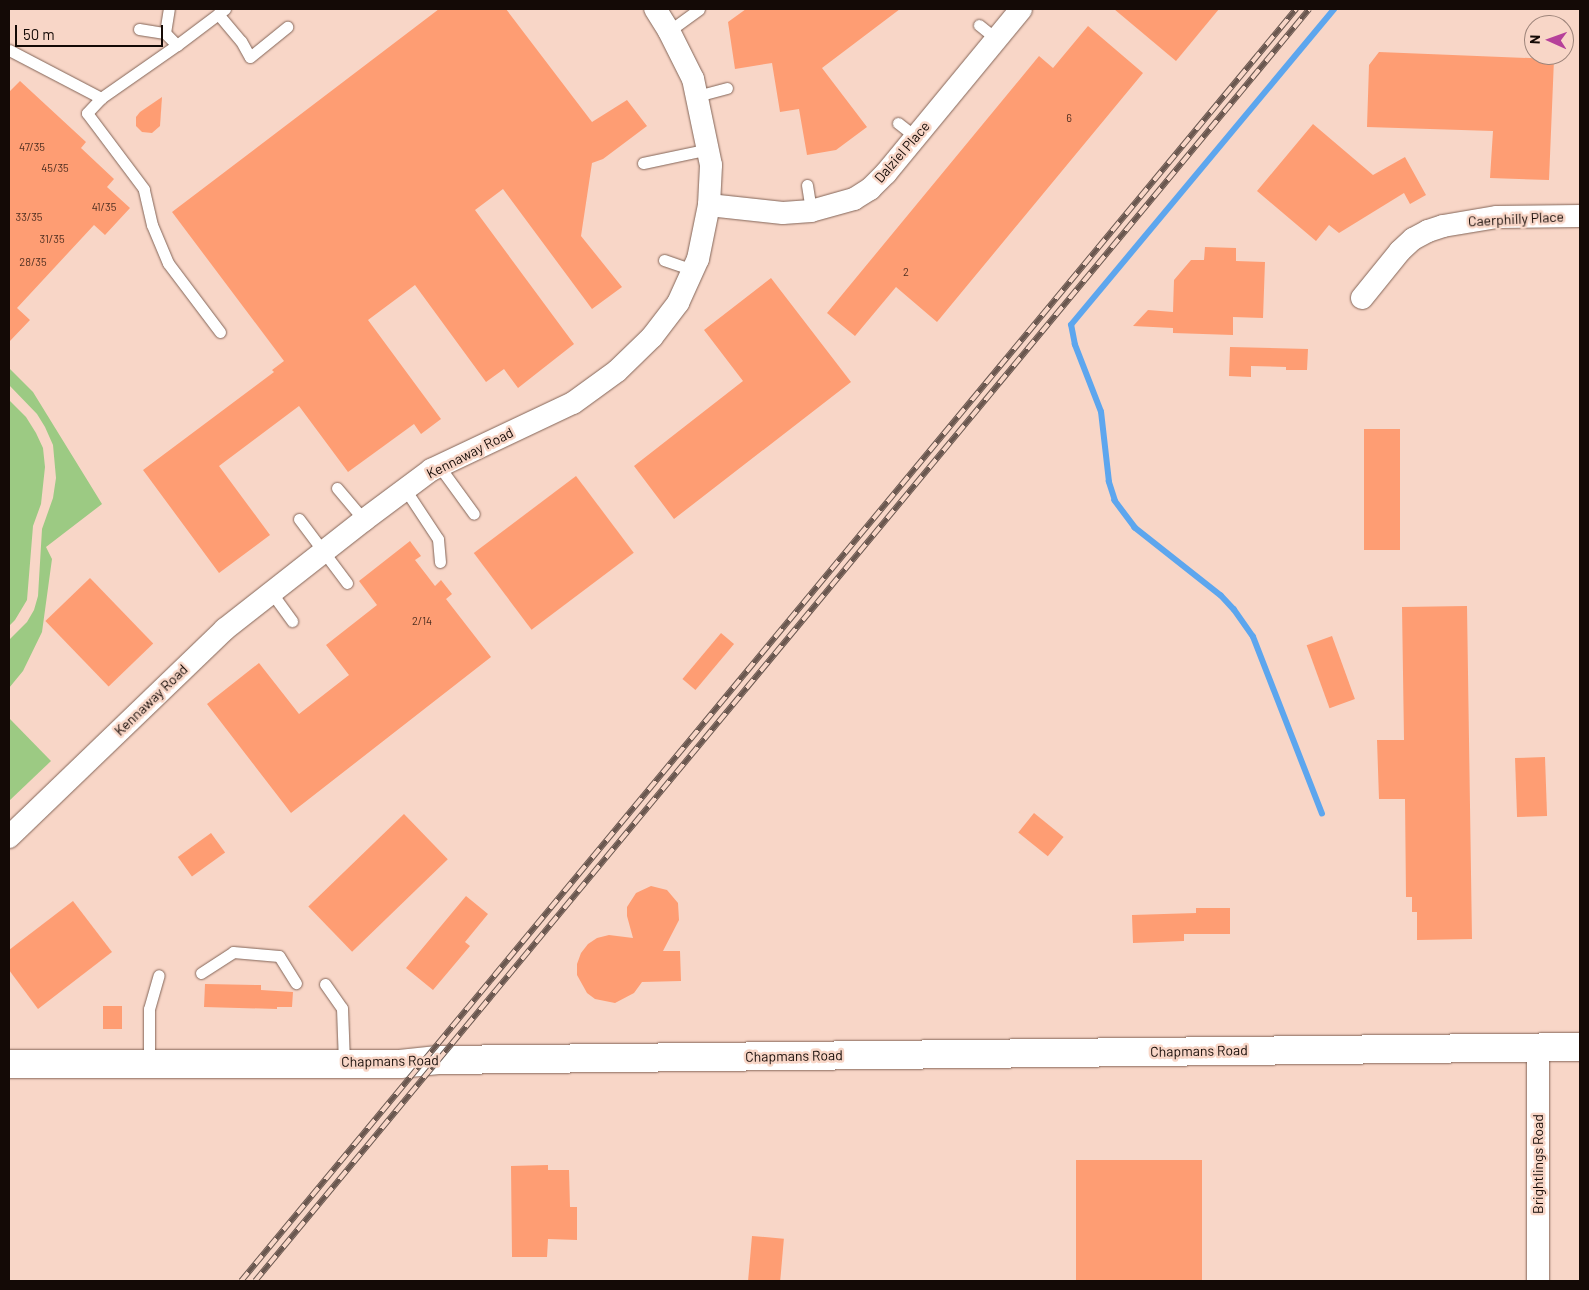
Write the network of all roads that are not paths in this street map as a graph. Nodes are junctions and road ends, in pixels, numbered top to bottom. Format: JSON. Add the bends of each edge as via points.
{"nodes":[{"id":1,"x":169,"y":9,"type":"edge"},
{"id":2,"x":655,"y":9,"type":"edge"},
{"id":3,"x":699,"y":9,"type":"edge"},
{"id":4,"x":1021,"y":9,"type":"edge"},
{"id":5,"x":222,"y":11,"type":"edge"},
{"id":6,"x":979,"y":24,"type":"dead end"},
{"id":7,"x":287,"y":27,"type":"dead end"},
{"id":8,"x":138,"y":29,"type":"dead end"},
{"id":9,"x":669,"y":31,"type":"junction"},
{"id":10,"x":165,"y":34,"type":"junction"},
{"id":11,"x":996,"y":38,"type":"junction"},
{"id":12,"x":178,"y":45,"type":"junction"},
{"id":13,"x":9,"y":50,"type":"edge"},
{"id":14,"x":727,"y":88,"type":"dead end"},
{"id":15,"x":697,"y":96,"type":"junction"},
{"id":16,"x":101,"y":98,"type":"junction"},
{"id":17,"x":898,"y":122,"type":"dead end"},
{"id":18,"x":916,"y":137,"type":"junction"},
{"id":19,"x":709,"y":150,"type":"junction"},
{"id":20,"x":643,"y":163,"type":"dead end"},
{"id":21,"x":807,"y":186,"type":"dead end"},
{"id":22,"x":709,"y":206,"type":"junction"},
{"id":23,"x":811,"y":212,"type":"junction"},
{"id":24,"x":1580,"y":216,"type":"edge"},
{"id":25,"x":664,"y":260,"type":"dead end"},
{"id":26,"x":693,"y":270,"type":"junction"},
{"id":27,"x":1362,"y":298,"type":"dead end"},
{"id":28,"x":220,"y":332,"type":"dead end"},
{"id":29,"x":439,"y":466,"type":"junction"},
{"id":30,"x":337,"y":488,"type":"dead end"},
{"id":31,"x":405,"y":489,"type":"junction"},
{"id":32,"x":474,"y":514,"type":"dead end"},
{"id":33,"x":299,"y":520,"type":"dead end"},
{"id":34,"x":364,"y":520,"type":"junction"},
{"id":35,"x":323,"y":552,"type":"junction"},
{"id":36,"x":440,"y":562,"type":"dead end"},
{"id":37,"x":347,"y":583,"type":"dead end"},
{"id":38,"x":271,"y":592,"type":"junction"},
{"id":39,"x":292,"y":621,"type":"dead end"},
{"id":40,"x":9,"y":837,"type":"edge"},
{"id":41,"x":201,"y":973,"type":"dead end"},
{"id":42,"x":159,"y":975,"type":"dead end"},
{"id":43,"x":296,"y":982,"type":"dead end"},
{"id":44,"x":325,"y":984,"type":"dead end"},
{"id":45,"x":1580,"y":1046,"type":"edge"},
{"id":46,"x":1538,"y":1047,"type":"junction"},
{"id":47,"x":150,"y":1063,"type":"junction"},
{"id":48,"x":344,"y":1063,"type":"junction"},
{"id":49,"x":9,"y":1064,"type":"edge"},
{"id":50,"x":1538,"y":1281,"type":"edge"}],
"edges":[{"from":1,"to":10,"type":"lane"},
{"from":2,"to":9,"type":"street","name":"Kennaway Road"},
{"from":3,"to":9,"type":"lane"},
{"from":4,"to":11,"type":"street","name":"Dalziel Place"},
{"from":5,"to":7,"type":"lane","via":[[250,57]]},
{"from":5,"to":12,"type":"lane"},
{"from":6,"to":11,"type":"lane"},
{"from":8,"to":10,"type":"lane"},
{"from":9,"to":15,"type":"street","name":"Kennaway Road","via":[[693,79]]},
{"from":10,"to":12,"type":"lane"},
{"from":11,"to":18,"type":"street","name":"Dalziel Place"},
{"from":12,"to":16,"type":"lane"},
{"from":13,"to":16,"type":"lane"},
{"from":14,"to":15,"type":"lane"},
{"from":15,"to":19,"type":"street","name":"Kennaway Road"},
{"from":16,"to":28,"type":"lane","via":[[86,113],[144,189],[152,225],[168,263]]},
{"from":17,"to":18,"type":"lane"},
{"from":18,"to":23,"type":"street","name":"Dalziel Place","via":[[870,189],[854,199]]},
{"from":19,"to":20,"type":"lane"},
{"from":19,"to":22,"type":"street","name":"Kennaway Road"},
{"from":21,"to":23,"type":"lane"},
{"from":22,"to":23,"type":"street","name":"Dalziel Place","via":[[783,213]]},
{"from":22,"to":26,"type":"street","name":"Kennaway Road"},
{"from":24,"to":27,"type":"street","name":"Caerphilly Place","via":[[1497,218],[1428,231],[1400,251]]},
{"from":25,"to":26,"type":"lane"},
{"from":26,"to":29,"type":"street","name":"Kennaway Road","via":[[678,303],[658,331],[617,371],[573,403]]},
{"from":29,"to":31,"type":"street","name":"Kennaway Road"},
{"from":29,"to":32,"type":"lane"},
{"from":30,"to":34,"type":"lane"},
{"from":31,"to":34,"type":"street","name":"Kennaway Road"},
{"from":31,"to":36,"type":"lane","via":[[438,539]]},
{"from":33,"to":35,"type":"lane"},
{"from":34,"to":35,"type":"street","name":"Kennaway Road"},
{"from":35,"to":37,"type":"lane"},
{"from":35,"to":38,"type":"street","name":"Kennaway Road"},
{"from":38,"to":39,"type":"lane"},
{"from":38,"to":40,"type":"street","name":"Kennaway Road","via":[[225,629]]},
{"from":41,"to":43,"type":"lane","via":[[233,952],[279,956]]},
{"from":42,"to":47,"type":"lane","via":[[149,1009]]},
{"from":44,"to":48,"type":"lane","via":[[342,1008]]},
{"from":45,"to":46,"type":"street","name":"Chapmans Road"},
{"from":46,"to":48,"type":"street","name":"Chapmans Road"},
{"from":46,"to":50,"type":"street","name":"Brightlings Road"},
{"from":47,"to":48,"type":"street","name":"Chapmans Road"},
{"from":47,"to":49,"type":"street","name":"Chapmans Road"}]}
